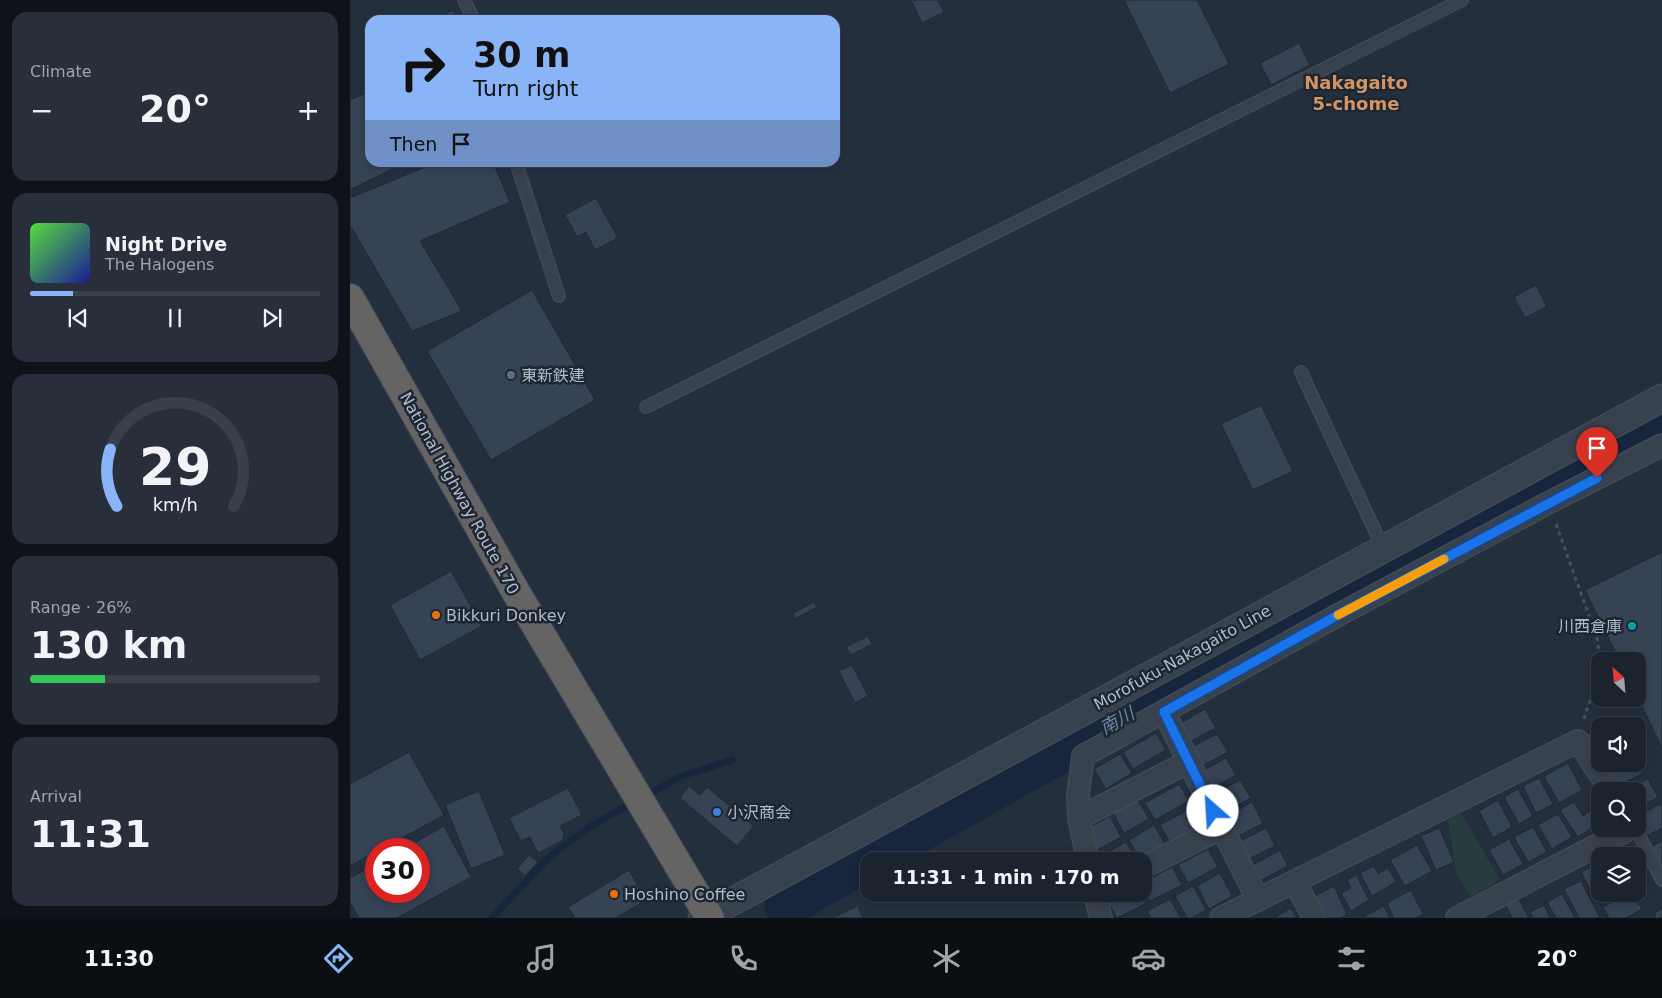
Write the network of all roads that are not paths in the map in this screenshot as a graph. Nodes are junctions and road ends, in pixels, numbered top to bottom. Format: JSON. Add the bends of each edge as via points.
{"nodes":[{"id":1,"x":464,"y":0,"type":"edge"},
{"id":2,"x":1462,"y":0,"type":"edge"},
{"id":3,"x":472,"y":15,"type":"edge"},
{"id":4,"x":518,"y":167,"type":"edge"},
{"id":5,"x":559,"y":296,"type":"dead end"},
{"id":6,"x":350,"y":298,"type":"edge"},
{"id":7,"x":1301,"y":372,"type":"dead end"},
{"id":8,"x":1662,"y":398,"type":"edge"},
{"id":9,"x":646,"y":408,"type":"dead end"},
{"id":10,"x":1662,"y":445,"type":"edge"},
{"id":11,"x":1383,"y":548,"type":"junction"},
{"id":12,"x":1164,"y":712,"type":"junction"},
{"id":13,"x":1188,"y":762,"type":"junction"},
{"id":14,"x":1605,"y":782,"type":"edge"},
{"id":15,"x":1079,"y":818,"type":"junction"},
{"id":16,"x":1221,"y":828,"type":"junction"},
{"id":17,"x":1614,"y":837,"type":"edge"},
{"id":18,"x":1640,"y":837,"type":"edge"},
{"id":19,"x":1086,"y":852,"type":"edge"},
{"id":20,"x":1152,"y":863,"type":"edge"},
{"id":21,"x":1662,"y":880,"type":"edge"},
{"id":22,"x":1296,"y":882,"type":"junction"},
{"id":23,"x":1258,"y":900,"type":"junction"},
{"id":24,"x":1096,"y":902,"type":"edge"},
{"id":25,"x":707,"y":917,"type":"edge"},
{"id":26,"x":1101,"y":918,"type":"edge"},
{"id":27,"x":1221,"y":918,"type":"edge"},
{"id":28,"x":1314,"y":918,"type":"edge"},
{"id":29,"x":1458,"y":918,"type":"edge"}],
"edges":[{"from":1,"to":3,"type":"lane"},
{"from":2,"to":9,"type":"lane"},
{"from":4,"to":5,"type":"lane"},
{"from":6,"to":25,"type":"highway","name":"National Highway Route 170","via":[[517,594]]},
{"from":7,"to":11,"type":"lane"},
{"from":8,"to":11,"type":"street","name":"Morofuku-Nakagaito Line"},
{"from":10,"to":12,"type":"street","via":[[1338,615]]},
{"from":11,"to":25,"type":"street","name":"Morofuku-Nakagaito Line"},
{"from":12,"to":13,"type":"street"},
{"from":12,"to":15,"type":"street","via":[[1083,756]]},
{"from":13,"to":15,"type":"street"},
{"from":13,"to":16,"type":"street"},
{"from":14,"to":22,"type":"street","via":[[1578,741]]},
{"from":15,"to":19,"type":"street"},
{"from":16,"to":20,"type":"street"},
{"from":16,"to":23,"type":"street"},
{"from":17,"to":29,"type":"street"},
{"from":18,"to":21,"type":"lane"},
{"from":22,"to":23,"type":"street"},
{"from":22,"to":28,"type":"street"},
{"from":23,"to":27,"type":"street"},
{"from":24,"to":26,"type":"street"}]}
